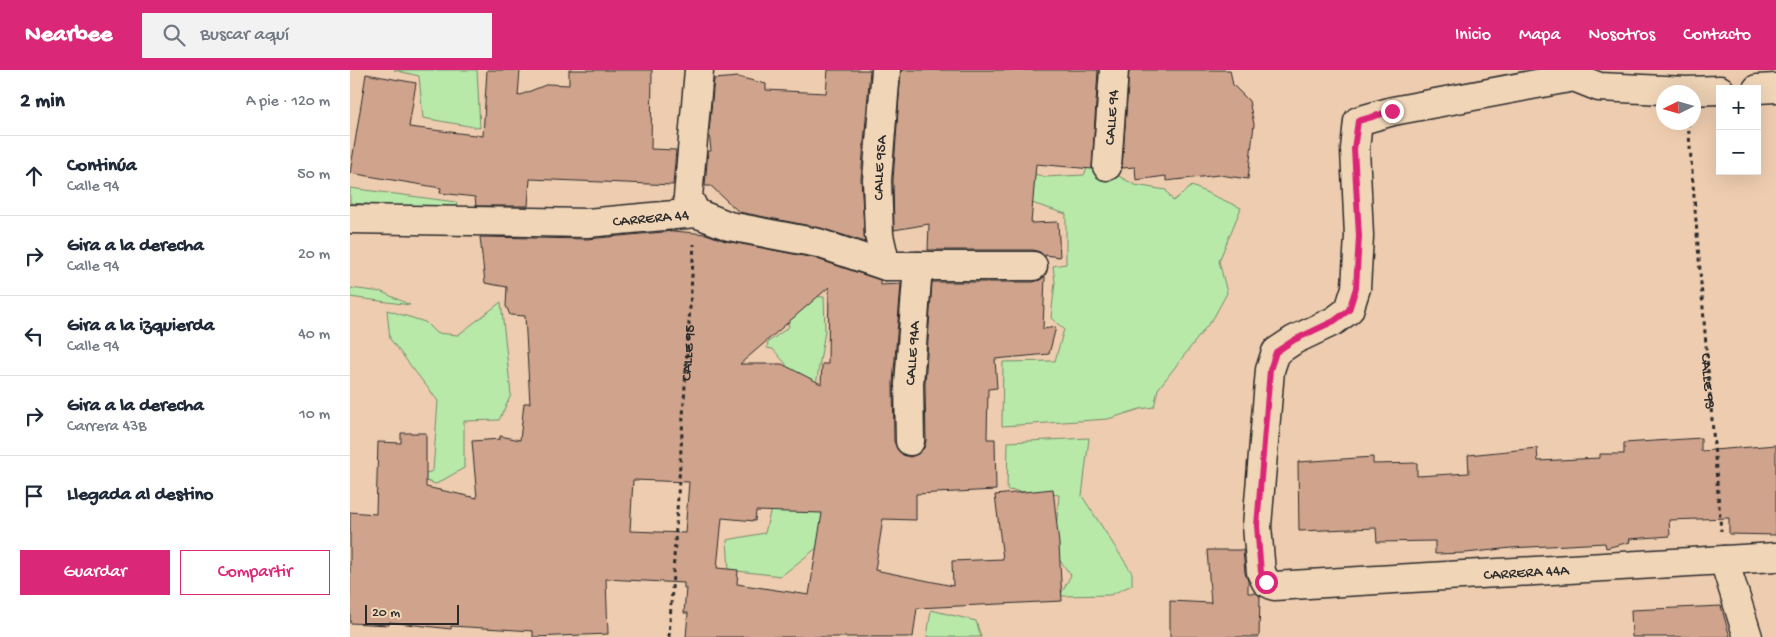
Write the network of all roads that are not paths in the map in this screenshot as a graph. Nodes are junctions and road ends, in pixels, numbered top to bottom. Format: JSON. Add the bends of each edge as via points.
{"nodes":[{"id":1,"x":699,"y":70,"type":"edge"},
{"id":2,"x":886,"y":70,"type":"edge"},
{"id":3,"x":1114,"y":70,"type":"edge"},
{"id":4,"x":1572,"y":74,"type":"edge"},
{"id":5,"x":1776,"y":88,"type":"edge"},
{"id":6,"x":1761,"y":89,"type":"edge"},
{"id":7,"x":1716,"y":90,"type":"edge"},
{"id":8,"x":1107,"y":166,"type":"dead end"},
{"id":9,"x":696,"y":213,"type":"junction"},
{"id":10,"x":350,"y":219,"type":"edge"},
{"id":11,"x":886,"y":266,"type":"junction"},
{"id":12,"x":918,"y":266,"type":"junction"},
{"id":13,"x":1033,"y":266,"type":"dead end"},
{"id":14,"x":910,"y":441,"type":"dead end"},
{"id":15,"x":1776,"y":557,"type":"edge"},
{"id":16,"x":1724,"y":560,"type":"junction"},
{"id":17,"x":1748,"y":637,"type":"edge"}],
"edges":[{"from":1,"to":9,"type":"street","via":[[688,196]]},
{"from":2,"to":11,"type":"street","name":"CALLE 95A","via":[[877,180],[879,235]]},
{"from":3,"to":8,"type":"street","name":"CALLE 94"},
{"from":4,"to":7,"type":"street","via":[[1599,87]]},
{"from":4,"to":16,"type":"street","name":"CARRERA 44A","via":[[1358,121],[1354,149],[1359,236],[1356,288],[1349,310],[1276,352],[1270,370],[1257,526],[1261,572],[1266,582],[1274,586]]},
{"from":5,"to":6,"type":"street"},
{"from":9,"to":10,"type":"street","name":"CARRERA 44","via":[[587,223]]},
{"from":9,"to":11,"type":"street","name":"CARRERA 44","via":[[729,226],[818,243]]},
{"from":11,"to":12,"type":"street","name":"CARRERA 44"},
{"from":12,"to":13,"type":"street","name":"CARRERA 44"},
{"from":12,"to":14,"type":"street","name":"CALLE 94A","via":[[909,384]]},
{"from":15,"to":16,"type":"street","name":"CARRERA 44A"},
{"from":16,"to":17,"type":"street"}]}
